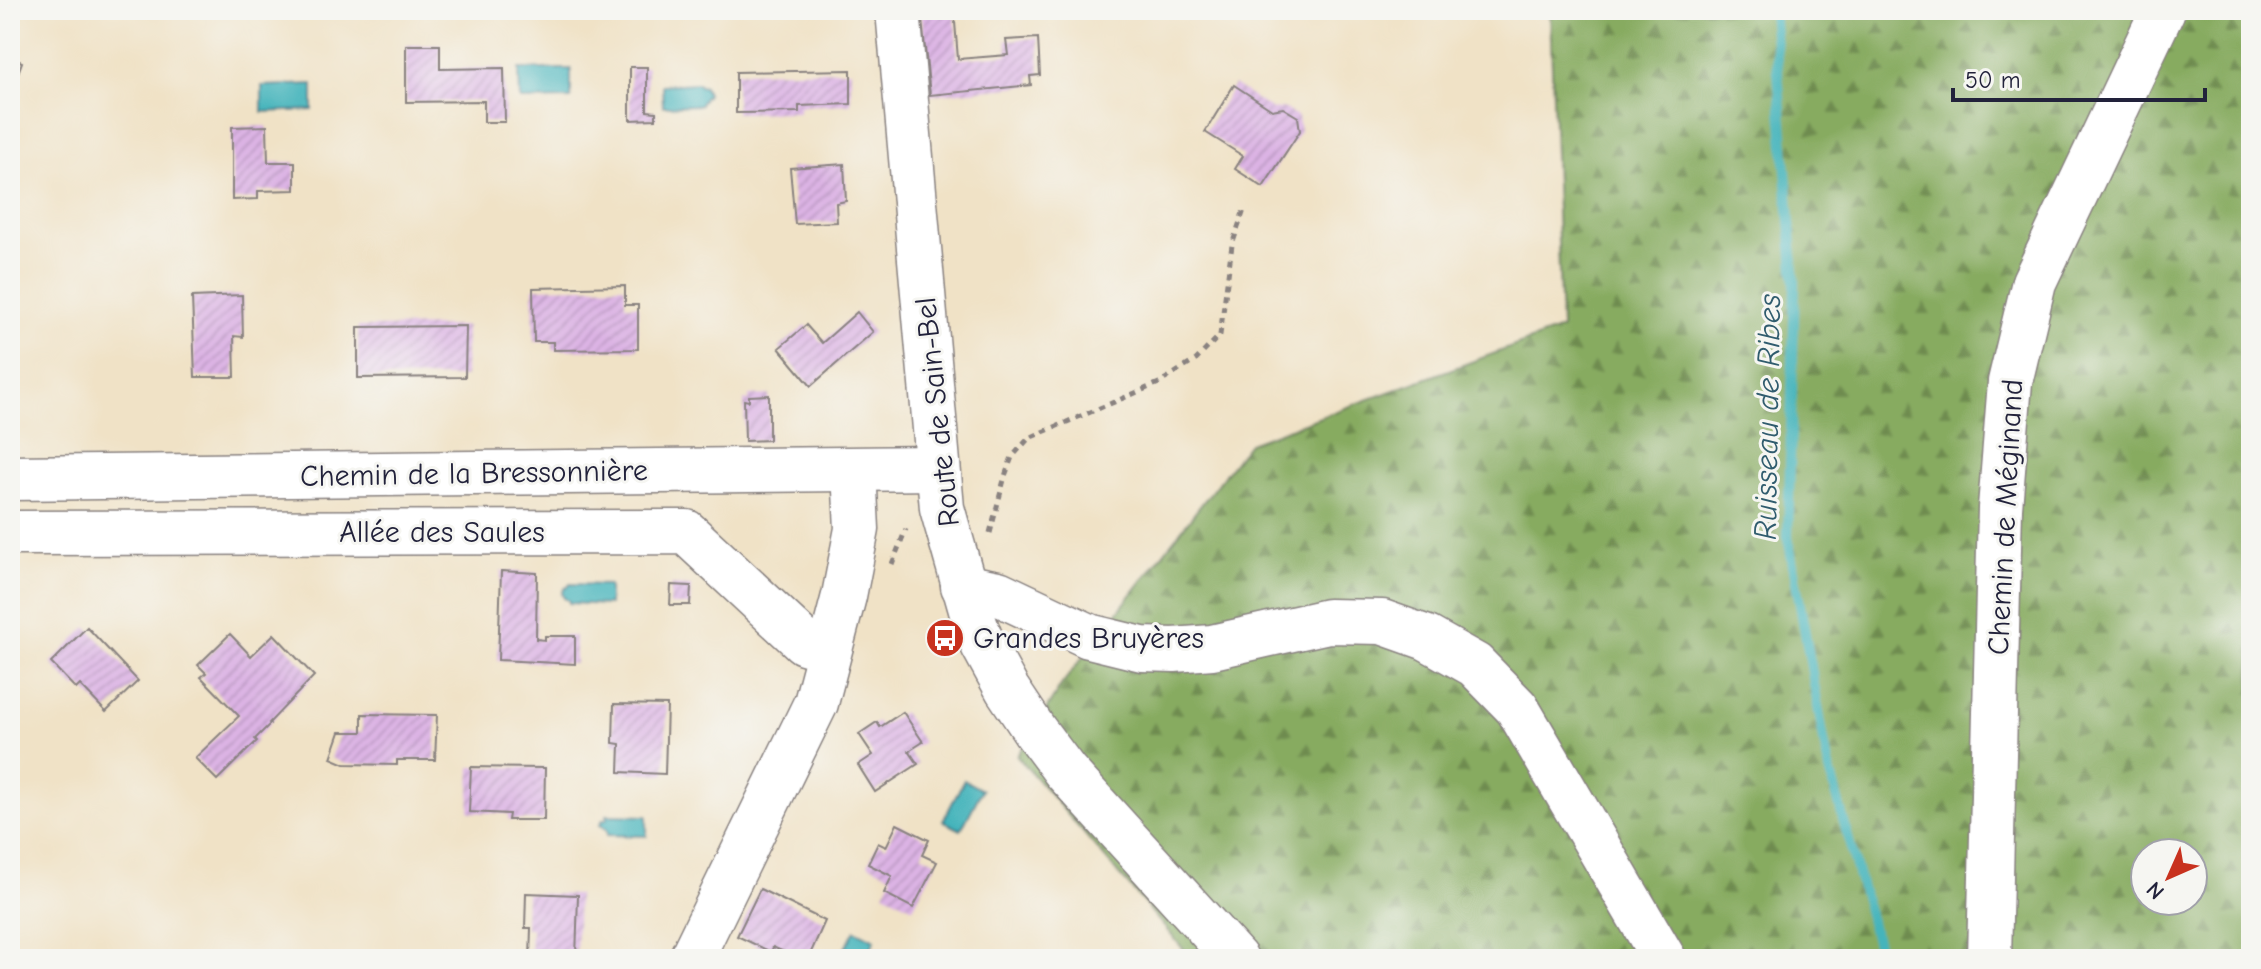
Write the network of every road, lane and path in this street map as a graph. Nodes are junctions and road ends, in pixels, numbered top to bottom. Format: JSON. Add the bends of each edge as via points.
{"nodes":[{"id":1,"x":898,"y":10,"type":"edge"},
{"id":2,"x":2163,"y":10,"type":"edge"},
{"id":3,"x":1245,"y":207,"type":"dead end"},
{"id":4,"x":938,"y":468,"type":"junction"},
{"id":5,"x":854,"y":470,"type":"junction"},
{"id":6,"x":10,"y":478,"type":"edge"},
{"id":7,"x":10,"y":533,"type":"edge"},
{"id":8,"x":963,"y":586,"type":"junction"},
{"id":9,"x":829,"y":649,"type":"junction"},
{"id":10,"x":691,"y":959,"type":"edge"},
{"id":11,"x":1236,"y":959,"type":"edge"},
{"id":12,"x":1664,"y":959,"type":"edge"},
{"id":13,"x":1989,"y":959,"type":"edge"}],
"edges":[{"from":1,"to":4,"type":"street","name":"Route de Sain-Bel"},
{"from":2,"to":13,"type":"street","name":"Chemin de Méginand","via":[[2034,282],[2010,382],[2000,508]]},
{"from":3,"to":8,"type":"path","via":[[1232,245],[1220,335],[1196,360],[1159,383],[1029,438],[1012,457],[985,554]]},
{"from":4,"to":5,"type":"street","name":"Chemin de la Bressonnière"},
{"from":4,"to":8,"type":"street","name":"Route de Sain-Bel","via":[[942,508]]},
{"from":5,"to":6,"type":"street","name":"Chemin de la Bressonnière"},
{"from":5,"to":9,"type":"street","via":[[857,529]]},
{"from":7,"to":9,"type":"street","name":"Allée des Saules","via":[[686,532],[804,642]]},
{"from":8,"to":11,"type":"street","name":"Route de Sain-Bel","via":[[983,645],[1035,731]]},
{"from":8,"to":12,"type":"street","via":[[998,593],[1089,636],[1142,649],[1212,647],[1328,621],[1382,622],[1427,638],[1475,665],[1517,708]]},
{"from":9,"to":10,"type":"street","via":[[816,703]]}]}
